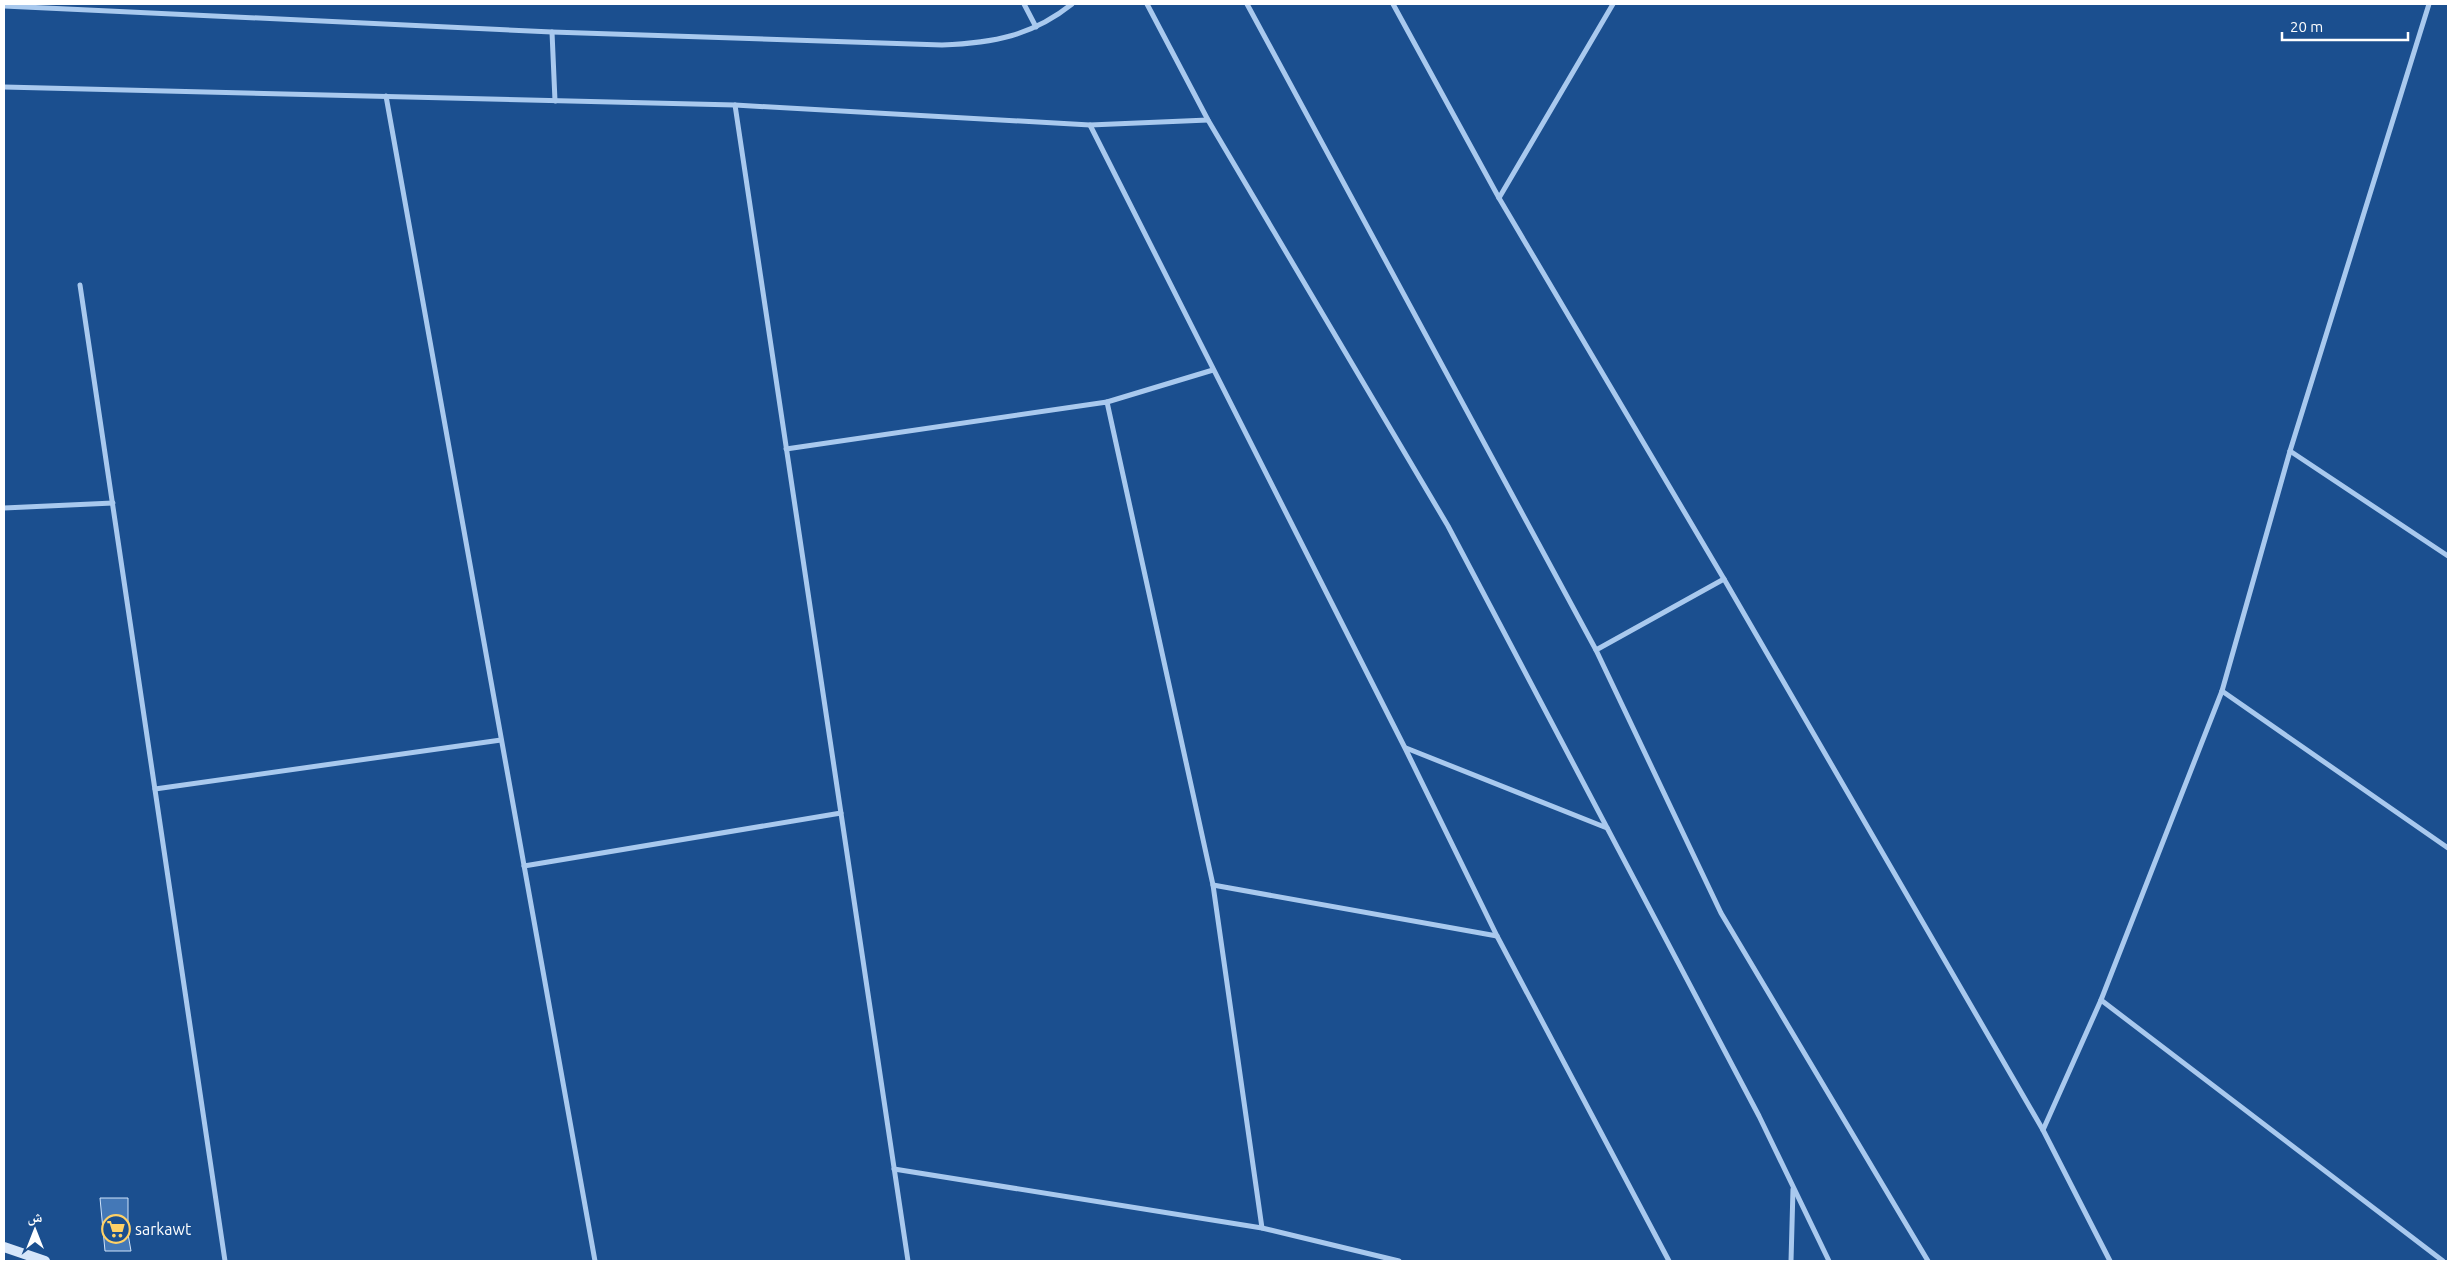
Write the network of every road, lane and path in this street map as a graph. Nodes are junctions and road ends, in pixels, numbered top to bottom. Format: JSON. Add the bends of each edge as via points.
{"nodes":[{"id":1,"x":1024,"y":4,"type":"edge"},
{"id":2,"x":1072,"y":4,"type":"edge"},
{"id":3,"x":1146,"y":4,"type":"edge"},
{"id":4,"x":1247,"y":4,"type":"edge"},
{"id":5,"x":1393,"y":4,"type":"edge"},
{"id":6,"x":1613,"y":4,"type":"edge"},
{"id":7,"x":2429,"y":4,"type":"edge"},
{"id":8,"x":4,"y":6,"type":"edge"},
{"id":9,"x":1036,"y":27,"type":"junction"},
{"id":10,"x":552,"y":32,"type":"junction"},
{"id":11,"x":4,"y":86,"type":"edge"},
{"id":12,"x":386,"y":96,"type":"junction"},
{"id":13,"x":555,"y":101,"type":"junction"},
{"id":14,"x":734,"y":105,"type":"junction"},
{"id":15,"x":1208,"y":120,"type":"junction"},
{"id":16,"x":1090,"y":125,"type":"junction"},
{"id":17,"x":1499,"y":198,"type":"junction"},
{"id":18,"x":80,"y":285,"type":"dead end"},
{"id":19,"x":1213,"y":370,"type":"junction"},
{"id":20,"x":1107,"y":402,"type":"junction"},
{"id":21,"x":786,"y":449,"type":"junction"},
{"id":22,"x":2290,"y":451,"type":"junction"},
{"id":23,"x":112,"y":503,"type":"junction"},
{"id":24,"x":4,"y":508,"type":"edge"},
{"id":25,"x":2448,"y":556,"type":"edge"},
{"id":26,"x":1724,"y":579,"type":"junction"},
{"id":27,"x":1596,"y":650,"type":"junction"},
{"id":28,"x":2222,"y":690,"type":"junction"},
{"id":29,"x":501,"y":740,"type":"junction"},
{"id":30,"x":1405,"y":748,"type":"junction"},
{"id":31,"x":155,"y":789,"type":"junction"},
{"id":32,"x":841,"y":813,"type":"junction"},
{"id":33,"x":1607,"y":829,"type":"junction"},
{"id":34,"x":2448,"y":848,"type":"edge"},
{"id":35,"x":524,"y":866,"type":"junction"},
{"id":36,"x":1213,"y":886,"type":"junction"},
{"id":37,"x":1497,"y":936,"type":"junction"},
{"id":38,"x":2101,"y":1000,"type":"junction"},
{"id":39,"x":2043,"y":1130,"type":"junction"},
{"id":40,"x":894,"y":1169,"type":"junction"},
{"id":41,"x":1793,"y":1188,"type":"junction"},
{"id":42,"x":1262,"y":1228,"type":"junction"},
{"id":43,"x":4,"y":1247,"type":"edge"},
{"id":44,"x":45,"y":1261,"type":"edge"},
{"id":45,"x":225,"y":1261,"type":"edge"},
{"id":46,"x":595,"y":1261,"type":"edge"},
{"id":47,"x":908,"y":1261,"type":"edge"},
{"id":48,"x":1399,"y":1261,"type":"edge"},
{"id":49,"x":1669,"y":1261,"type":"edge"},
{"id":50,"x":1791,"y":1261,"type":"edge"},
{"id":51,"x":1829,"y":1261,"type":"edge"},
{"id":52,"x":1928,"y":1261,"type":"edge"},
{"id":53,"x":2110,"y":1261,"type":"edge"},
{"id":54,"x":2443,"y":1261,"type":"edge"}],
"edges":[{"from":1,"to":9,"type":"street"},
{"from":2,"to":9,"type":"street"},
{"from":3,"to":15,"type":"street"},
{"from":4,"to":27,"type":"street"},
{"from":5,"to":17,"type":"street"},
{"from":6,"to":17,"type":"street"},
{"from":7,"to":22,"type":"street"},
{"from":8,"to":10,"type":"street"},
{"from":9,"to":10,"type":"street","via":[[983,43],[942,45]]},
{"from":10,"to":13,"type":"street"},
{"from":11,"to":12,"type":"street"},
{"from":12,"to":13,"type":"street"},
{"from":12,"to":29,"type":"street"},
{"from":13,"to":14,"type":"street"},
{"from":14,"to":16,"type":"street"},
{"from":14,"to":21,"type":"street"},
{"from":15,"to":16,"type":"street"},
{"from":15,"to":33,"type":"street","via":[[1448,526]]},
{"from":16,"to":19,"type":"street"},
{"from":17,"to":26,"type":"street"},
{"from":18,"to":23,"type":"street"},
{"from":19,"to":20,"type":"street"},
{"from":19,"to":30,"type":"street"},
{"from":20,"to":21,"type":"street"},
{"from":20,"to":36,"type":"street"},
{"from":21,"to":32,"type":"street"},
{"from":22,"to":25,"type":"street"},
{"from":22,"to":28,"type":"street"},
{"from":23,"to":24,"type":"street"},
{"from":23,"to":31,"type":"street"},
{"from":26,"to":27,"type":"street"},
{"from":26,"to":39,"type":"street"},
{"from":27,"to":52,"type":"street","via":[[1721,913]]},
{"from":28,"to":34,"type":"street"},
{"from":28,"to":38,"type":"street"},
{"from":29,"to":31,"type":"street"},
{"from":29,"to":35,"type":"street"},
{"from":30,"to":33,"type":"street"},
{"from":30,"to":37,"type":"street"},
{"from":31,"to":45,"type":"street"},
{"from":32,"to":35,"type":"street"},
{"from":32,"to":40,"type":"street"},
{"from":33,"to":41,"type":"street","via":[[1759,1116]]},
{"from":35,"to":46,"type":"street"},
{"from":36,"to":37,"type":"street"},
{"from":36,"to":42,"type":"street"},
{"from":37,"to":49,"type":"street"},
{"from":38,"to":39,"type":"street"},
{"from":38,"to":54,"type":"street"},
{"from":39,"to":53,"type":"street"},
{"from":40,"to":42,"type":"street"},
{"from":40,"to":47,"type":"street"},
{"from":41,"to":50,"type":"street"},
{"from":41,"to":51,"type":"street"},
{"from":42,"to":48,"type":"street"},
{"from":43,"to":44,"type":"street"}]}
